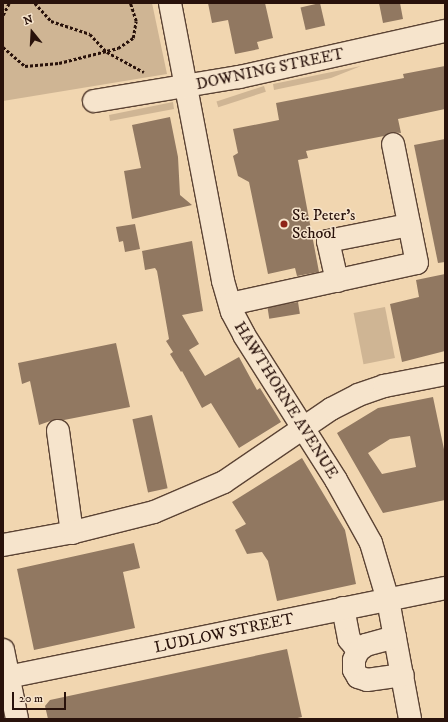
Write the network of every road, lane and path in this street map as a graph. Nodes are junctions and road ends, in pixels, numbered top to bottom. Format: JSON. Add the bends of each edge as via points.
{"nodes":[{"id":1,"x":9,"y":3,"type":"edge"},
{"id":2,"x":35,"y":3,"type":"edge"},
{"id":3,"x":130,"y":3,"type":"edge"},
{"id":4,"x":170,"y":3,"type":"edge"},
{"id":5,"x":3,"y":15,"type":"edge"},
{"id":6,"x":445,"y":31,"type":"edge"},
{"id":7,"x":3,"y":47,"type":"edge"},
{"id":8,"x":107,"y":52,"type":"junction"},
{"id":9,"x":146,"y":73,"type":"dead end"},
{"id":10,"x":186,"y":87,"type":"junction"},
{"id":11,"x":94,"y":101,"type":"dead end"},
{"id":12,"x":393,"y":144,"type":"dead end"},
{"id":13,"x":409,"y":225,"type":"junction"},
{"id":14,"x":337,"y":281,"type":"junction"},
{"id":15,"x":230,"y":304,"type":"junction"},
{"id":16,"x":445,"y":374,"type":"edge"},
{"id":17,"x":303,"y":428,"type":"junction"},
{"id":18,"x":58,"y":431,"type":"dead end"},
{"id":19,"x":72,"y":533,"type":"junction"},
{"id":20,"x":3,"y":545,"type":"edge"},
{"id":21,"x":445,"y":588,"type":"edge"},
{"id":22,"x":388,"y":600,"type":"junction"},
{"id":23,"x":343,"y":608,"type":"junction"},
{"id":24,"x":395,"y":637,"type":"junction"},
{"id":25,"x":3,"y":650,"type":"edge"},
{"id":26,"x":358,"y":651,"type":"junction"},
{"id":27,"x":403,"y":675,"type":"junction"},
{"id":28,"x":6,"y":678,"type":"edge"},
{"id":29,"x":17,"y":719,"type":"edge"},
{"id":30,"x":410,"y":719,"type":"edge"}],
"edges":[{"from":1,"to":5,"type":"path"},
{"from":2,"to":8,"type":"path","via":[[51,21],[90,34]]},
{"from":3,"to":8,"type":"path","via":[[136,22],[133,38]]},
{"from":4,"to":10,"type":"street","name":"HAWTHORNE AVENUE"},
{"from":6,"to":10,"type":"street","name":"DOWNING STREET"},
{"from":7,"to":8,"type":"path","via":[[25,66],[59,63]]},
{"from":8,"to":9,"type":"path"},
{"from":10,"to":11,"type":"street","name":"DOWNING STREET"},
{"from":10,"to":15,"type":"street","name":"HAWTHORNE AVENUE","via":[[223,281]]},
{"from":12,"to":13,"type":"street"},
{"from":13,"to":14,"type":"street","via":[[417,263]]},
{"from":13,"to":14,"type":"street","via":[[328,241]]},
{"from":14,"to":15,"type":"street"},
{"from":15,"to":17,"type":"street","name":"HAWTHORNE AVENUE","via":[[244,335]]},
{"from":16,"to":17,"type":"street","via":[[384,386],[358,395]]},
{"from":17,"to":19,"type":"street","via":[[224,482],[154,512]]},
{"from":17,"to":22,"type":"street","name":"HAWTHORNE AVENUE","via":[[371,543]]},
{"from":18,"to":19,"type":"street"},
{"from":19,"to":20,"type":"street"},
{"from":21,"to":22,"type":"street","name":"LUDLOW STREET"},
{"from":22,"to":23,"type":"street","name":"LUDLOW STREET"},
{"from":22,"to":24,"type":"street","name":"HAWTHORNE AVENUE"},
{"from":23,"to":26,"type":"street","via":[[349,640]]},
{"from":23,"to":28,"type":"street","name":"LUDLOW STREET"},
{"from":24,"to":26,"type":"street","via":[[366,645]]},
{"from":24,"to":27,"type":"street","name":"HAWTHORNE AVENUE"},
{"from":25,"to":28,"type":"street"},
{"from":26,"to":27,"type":"street","via":[[354,660],[354,670],[358,677],[367,680]]},
{"from":27,"to":30,"type":"street","name":"HAWTHORNE AVENUE"},
{"from":28,"to":29,"type":"street"}]}
